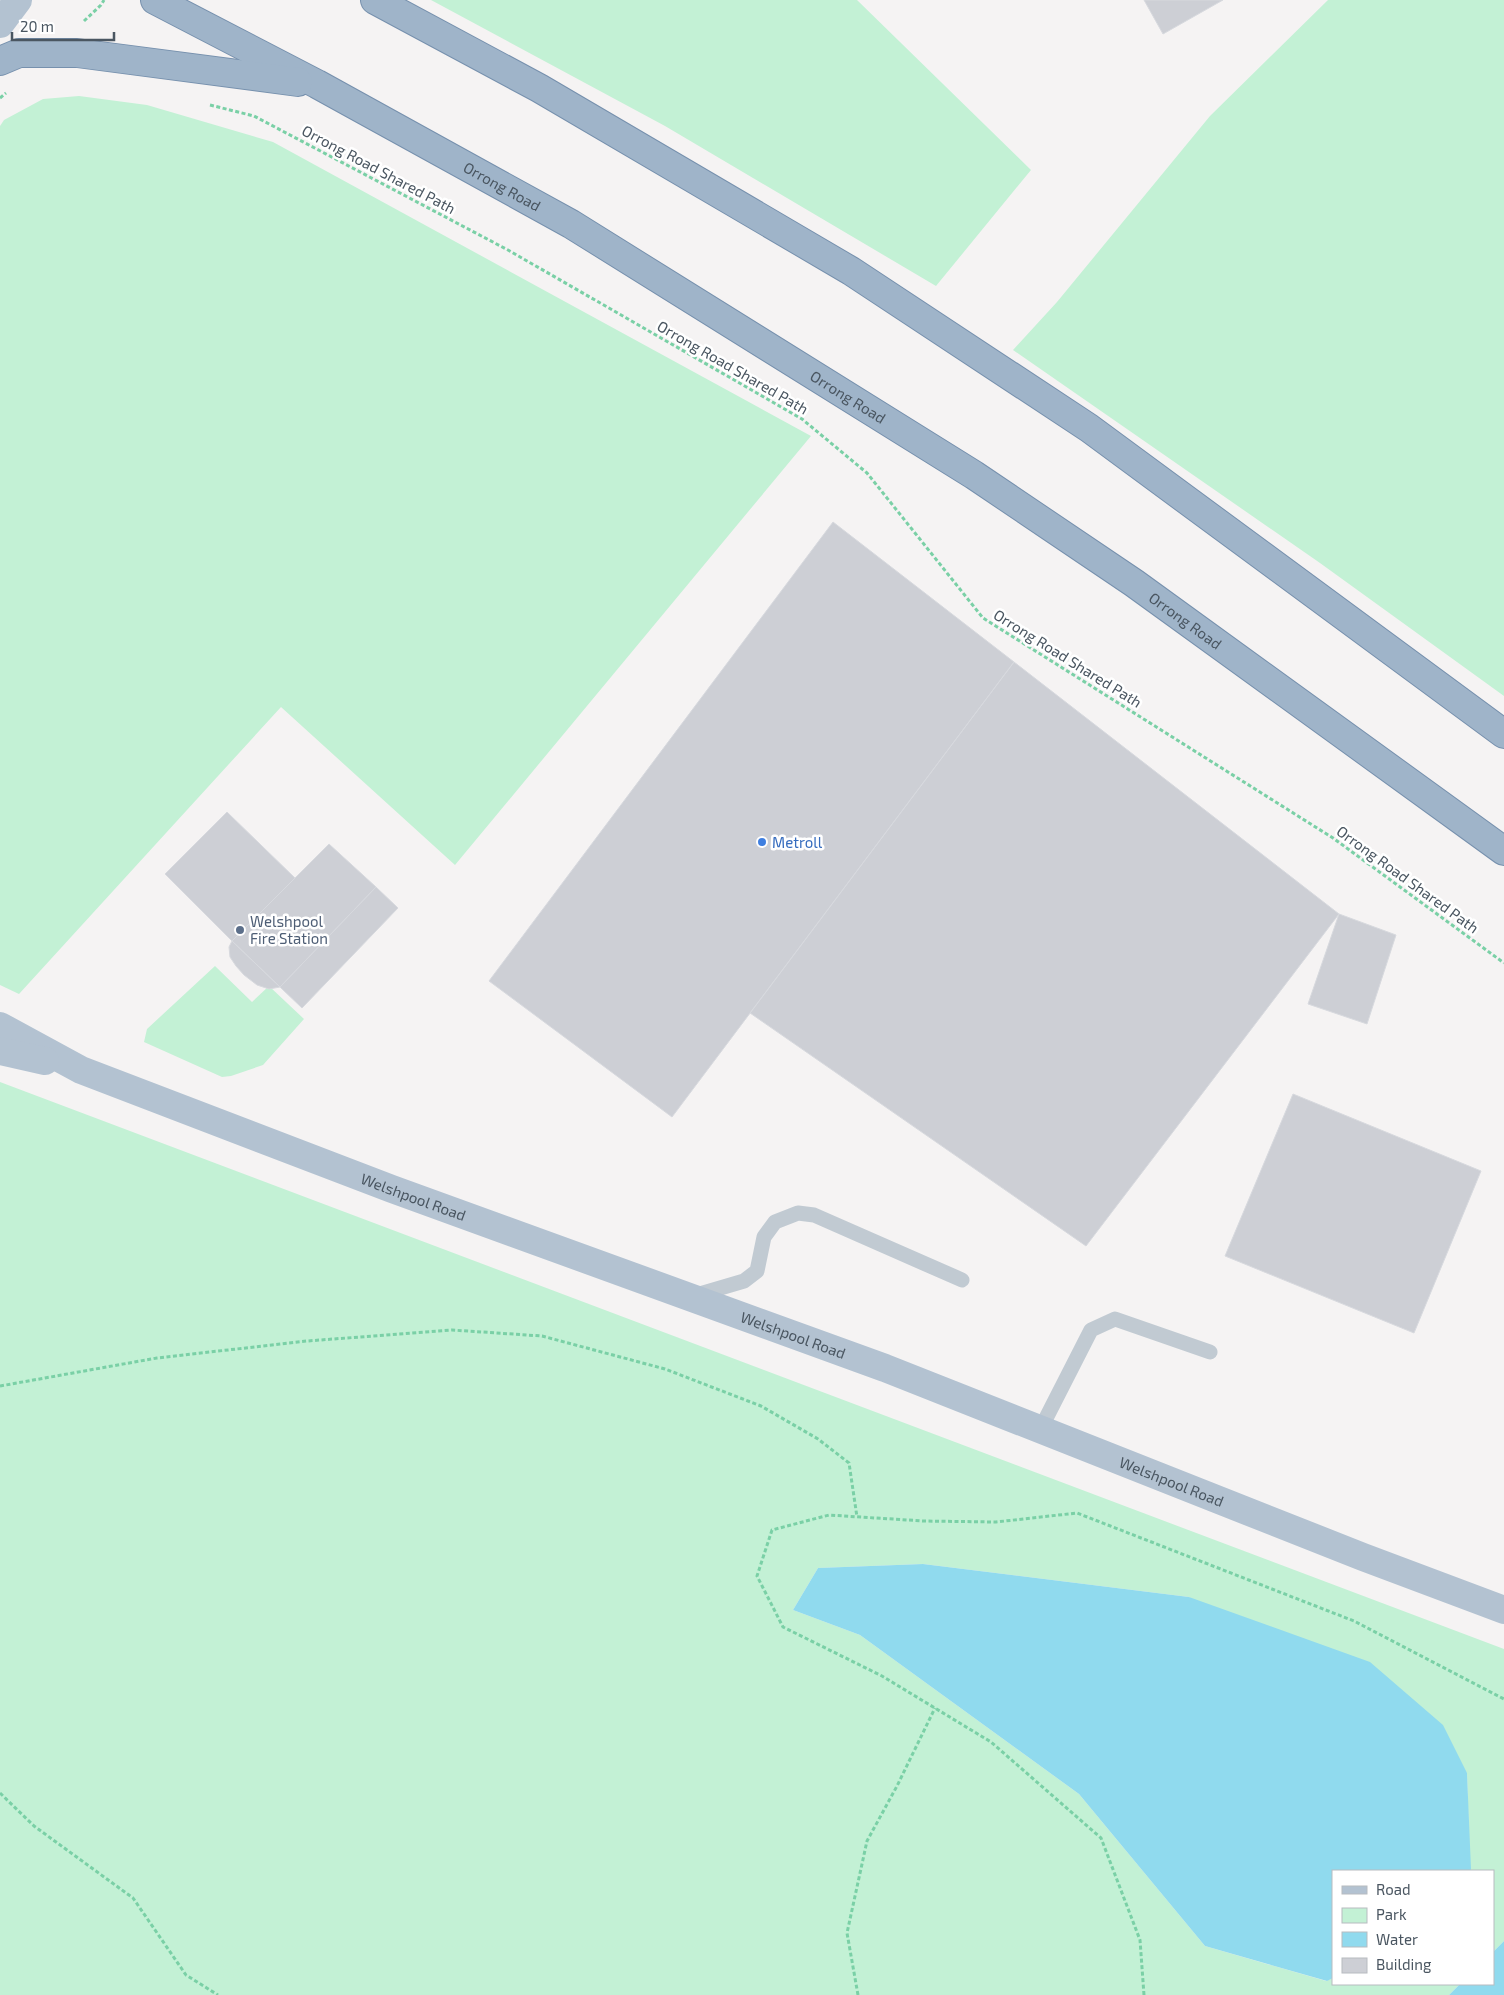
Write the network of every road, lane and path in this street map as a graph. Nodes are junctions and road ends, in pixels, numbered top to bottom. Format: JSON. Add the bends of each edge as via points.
{"nodes":[{"id":1,"x":18,"y":0,"type":"edge"},
{"id":2,"x":104,"y":0,"type":"edge"},
{"id":3,"x":155,"y":0,"type":"edge"},
{"id":4,"x":375,"y":0,"type":"edge"},
{"id":5,"x":0,"y":24,"type":"edge"},
{"id":6,"x":78,"y":27,"type":"dead end"},
{"id":7,"x":0,"y":61,"type":"edge"},
{"id":8,"x":317,"y":84,"type":"junction"},
{"id":9,"x":13,"y":91,"type":"dead end"},
{"id":10,"x":0,"y":98,"type":"edge"},
{"id":11,"x":206,"y":103,"type":"dead end"},
{"id":12,"x":1504,"y":734,"type":"edge"},
{"id":13,"x":1504,"y":851,"type":"edge"},
{"id":14,"x":1504,"y":963,"type":"edge"},
{"id":15,"x":0,"y":1026,"type":"edge"},
{"id":16,"x":0,"y":1051,"type":"edge"},
{"id":17,"x":81,"y":1070,"type":"junction"},
{"id":18,"x":962,"y":1280,"type":"dead end"},
{"id":19,"x":689,"y":1297,"type":"junction"},
{"id":20,"x":1210,"y":1352,"type":"dead end"},
{"id":21,"x":0,"y":1386,"type":"edge"},
{"id":22,"x":1040,"y":1430,"type":"junction"},
{"id":23,"x":857,"y":1517,"type":"junction"},
{"id":24,"x":1504,"y":1610,"type":"edge"},
{"id":25,"x":1504,"y":1699,"type":"edge"},
{"id":26,"x":935,"y":1708,"type":"junction"},
{"id":27,"x":0,"y":1793,"type":"edge"},
{"id":28,"x":218,"y":1995,"type":"edge"},
{"id":29,"x":858,"y":1995,"type":"edge"},
{"id":30,"x":1144,"y":1995,"type":"edge"}],
"edges":[{"from":1,"to":5,"type":"main road"},
{"from":2,"to":6,"type":"path"},
{"from":3,"to":8,"type":"highway","name":"Orrong Road"},
{"from":4,"to":12,"type":"highway","via":[[539,88],[851,271],[1089,428]]},
{"from":7,"to":8,"type":"highway","via":[[19,53],[77,53]]},
{"from":8,"to":13,"type":"highway","name":"Orrong Road","via":[[571,224],[974,475],[1142,588]]},
{"from":9,"to":10,"type":"path"},
{"from":11,"to":14,"type":"path","name":"Orrong Road Shared Path","via":[[254,116],[508,250],[802,419],[867,474],[983,618],[1333,838]]},
{"from":15,"to":17,"type":"main road","name":"Welshpool Road"},
{"from":16,"to":17,"type":"main road","name":"Welshpool Road"},
{"from":17,"to":19,"type":"main road","name":"Welshpool Road","via":[[392,1189]]},
{"from":18,"to":19,"type":"lane","via":[[814,1215],[798,1213],[775,1222],[764,1237],[757,1271],[744,1281]]},
{"from":19,"to":22,"type":"main road","name":"Welshpool Road","via":[[885,1368]]},
{"from":20,"to":22,"type":"lane","via":[[1114,1319],[1091,1330]]},
{"from":21,"to":23,"type":"path","via":[[157,1358],[307,1341],[452,1330],[542,1336],[664,1369],[770,1411],[818,1439],[849,1463]]},
{"from":22,"to":24,"type":"main road","name":"Welshpool Road"},
{"from":23,"to":25,"type":"path","via":[[996,1522],[1078,1513],[1354,1621]]},
{"from":23,"to":26,"type":"path","via":[[829,1515],[772,1530],[757,1576],[783,1627],[882,1676]]},
{"from":26,"to":29,"type":"path","via":[[867,1841],[847,1933]]},
{"from":26,"to":30,"type":"path","via":[[991,1742],[1101,1838],[1140,1940]]},
{"from":27,"to":28,"type":"path","via":[[34,1826],[133,1898],[186,1975]]}]}
